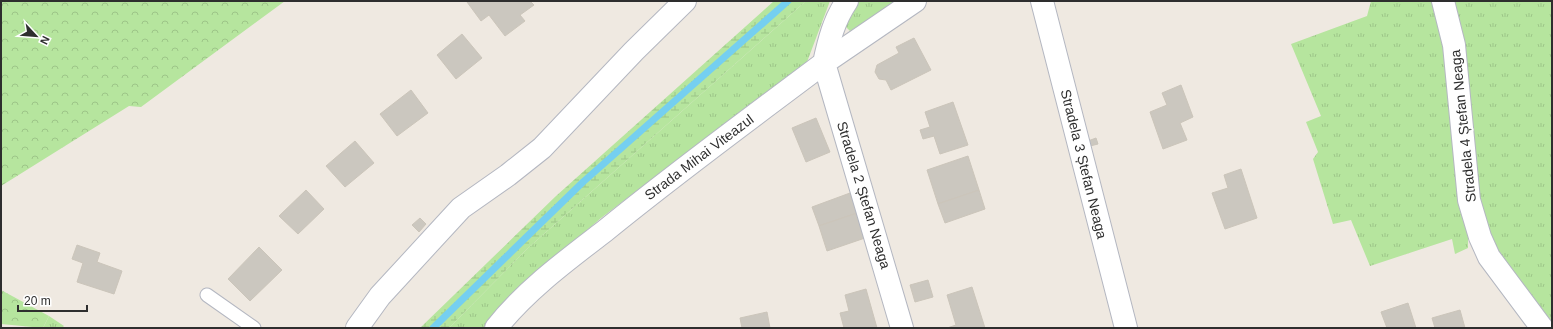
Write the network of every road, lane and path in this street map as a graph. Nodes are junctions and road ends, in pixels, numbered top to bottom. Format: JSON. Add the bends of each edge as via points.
{"nodes":[{"id":1,"x":685,"y":1,"type":"edge"},
{"id":2,"x":847,"y":1,"type":"edge"},
{"id":3,"x":915,"y":1,"type":"edge"},
{"id":4,"x":1042,"y":1,"type":"edge"},
{"id":5,"x":1444,"y":1,"type":"edge"},
{"id":6,"x":824,"y":62,"type":"junction"},
{"id":7,"x":207,"y":295,"type":"dead end"},
{"id":8,"x":254,"y":328,"type":"edge"},
{"id":9,"x":358,"y":328,"type":"edge"},
{"id":10,"x":496,"y":328,"type":"edge"},
{"id":11,"x":902,"y":328,"type":"edge"},
{"id":12,"x":1126,"y":328,"type":"edge"},
{"id":13,"x":1542,"y":328,"type":"edge"}],
"edges":[{"from":1,"to":9,"type":"street","via":[[542,148],[461,208],[380,296]]},
{"from":2,"to":6,"type":"street","via":[[840,10],[830,35]]},
{"from":3,"to":6,"type":"street","name":"Strada Mihai Viteazul"},
{"from":4,"to":12,"type":"street","name":"Stradela 3 Ștefan Neaga"},
{"from":5,"to":13,"type":"street","name":"Stradela 4 Ștefan Neaga","via":[[1454,45],[1469,200],[1480,237],[1489,257]]},
{"from":6,"to":10,"type":"street","name":"Strada Mihai Viteazul","via":[[547,276]]},
{"from":6,"to":11,"type":"street","name":"Stradela 2 Ștefan Neaga"},
{"from":7,"to":8,"type":"lane"}]}
